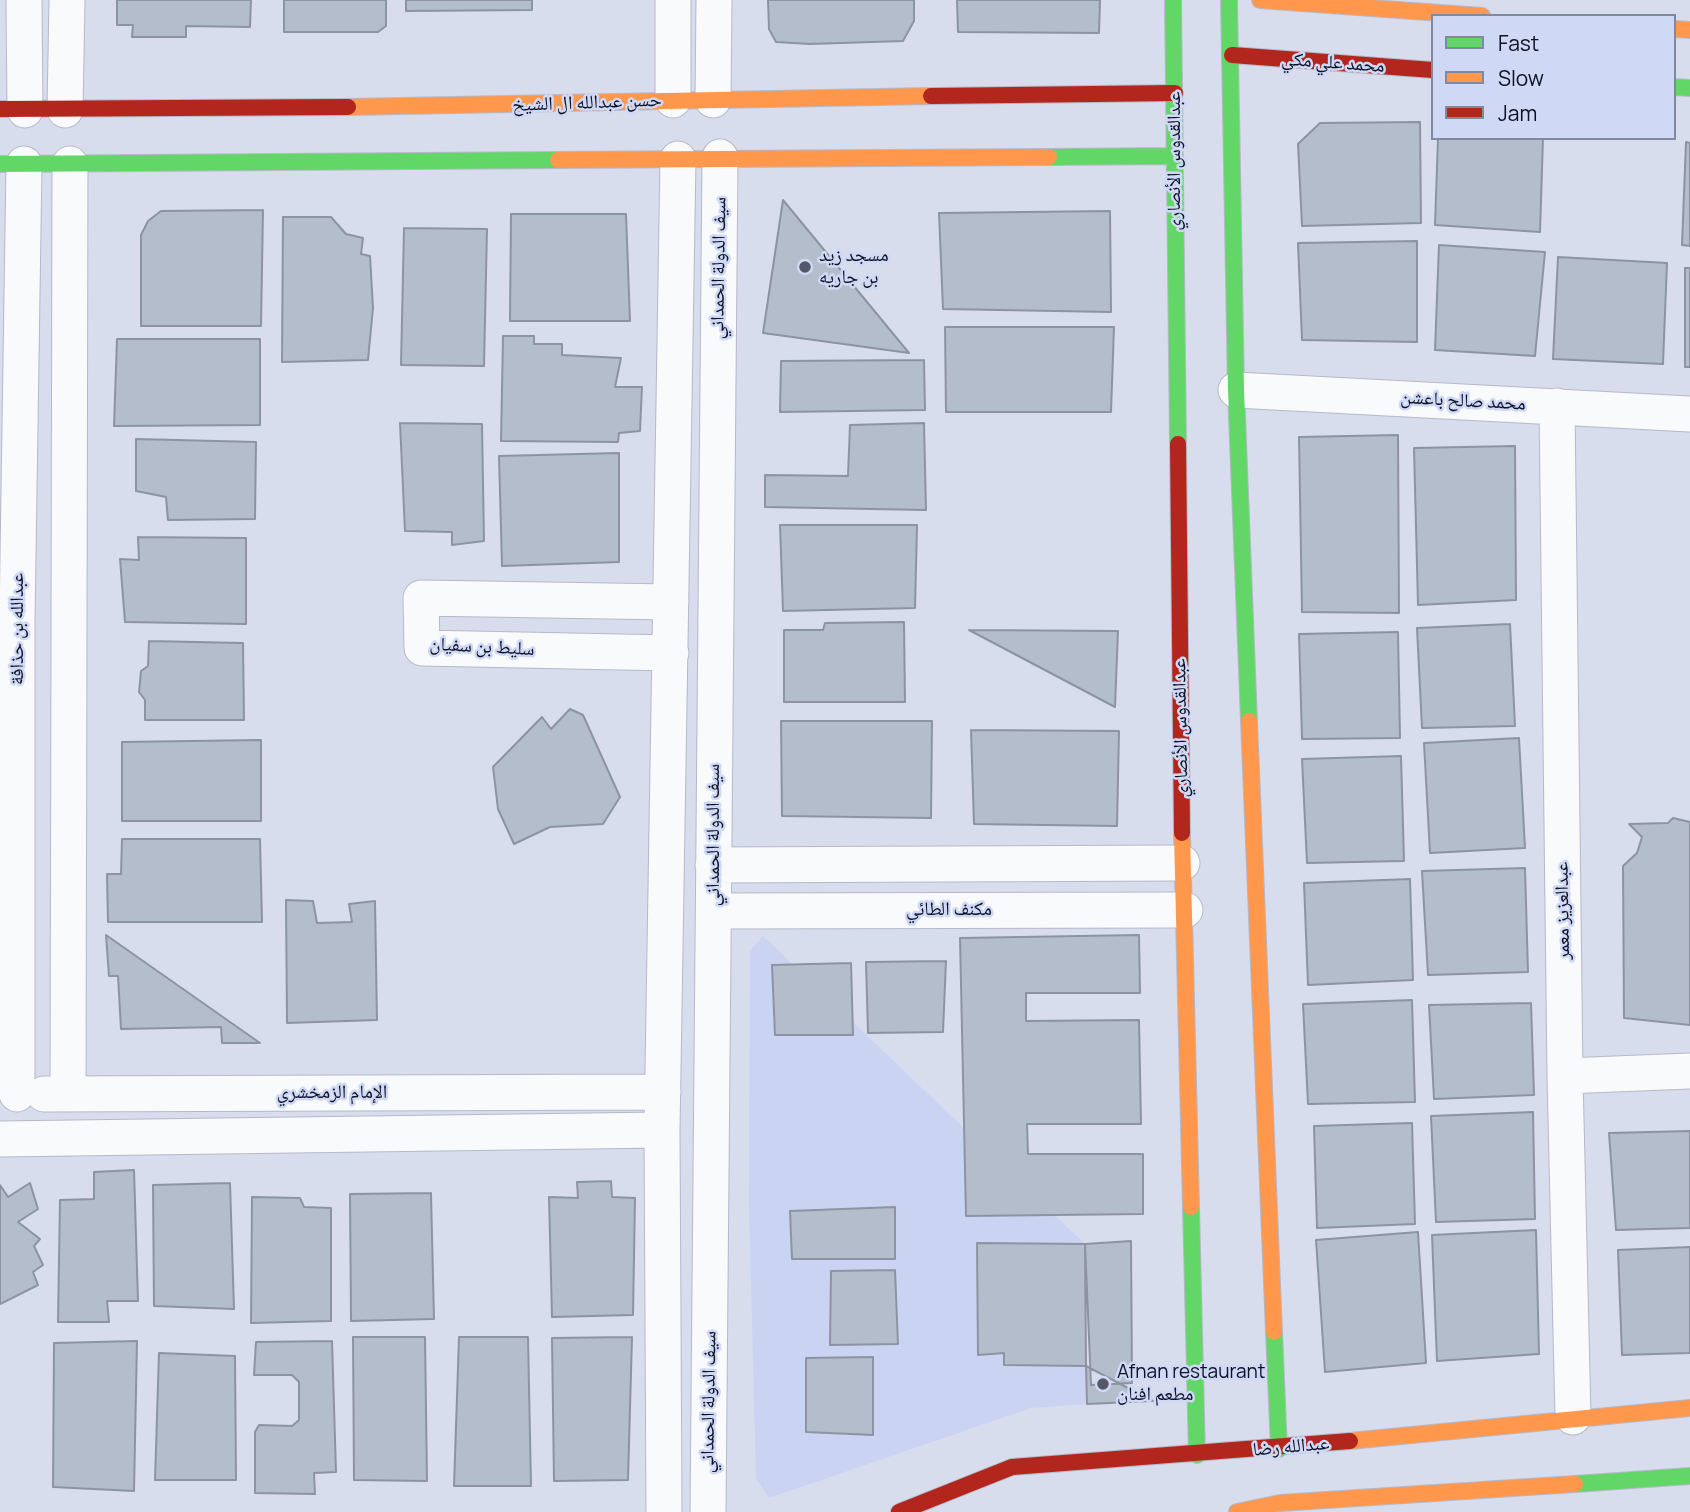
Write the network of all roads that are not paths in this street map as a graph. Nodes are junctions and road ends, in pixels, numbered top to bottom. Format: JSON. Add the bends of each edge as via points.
{"nodes":[{"id":1,"x":24,"y":0,"type":"edge"},
{"id":2,"x":67,"y":0,"type":"edge"},
{"id":3,"x":673,"y":0,"type":"edge"},
{"id":4,"x":714,"y":0,"type":"edge"},
{"id":5,"x":1173,"y":0,"type":"edge"},
{"id":6,"x":1229,"y":0,"type":"edge"},
{"id":7,"x":1260,"y":0,"type":"edge"},
{"id":8,"x":1454,"y":14,"type":"edge"},
{"id":9,"x":1232,"y":55,"type":"junction"},
{"id":10,"x":1431,"y":70,"type":"edge"},
{"id":11,"x":1175,"y":93,"type":"junction"},
{"id":12,"x":673,"y":100,"type":"junction"},
{"id":13,"x":713,"y":100,"type":"junction"},
{"id":14,"x":13,"y":110,"type":"edge"},
{"id":15,"x":65,"y":110,"type":"junction"},
{"id":16,"x":1175,"y":156,"type":"junction"},
{"id":17,"x":720,"y":157,"type":"junction"},
{"id":18,"x":678,"y":159,"type":"junction"},
{"id":19,"x":12,"y":164,"type":"edge"},
{"id":20,"x":70,"y":164,"type":"junction"},
{"id":21,"x":1236,"y":390,"type":"junction"},
{"id":22,"x":1557,"y":406,"type":"junction"},
{"id":23,"x":1690,"y":414,"type":"edge"},
{"id":24,"x":671,"y":602,"type":"junction"},
{"id":25,"x":8,"y":621,"type":"edge"},
{"id":26,"x":671,"y":653,"type":"junction"},
{"id":27,"x":9,"y":665,"type":"edge"},
{"id":28,"x":1182,"y":863,"type":"junction"},
{"id":29,"x":713,"y":865,"type":"junction"},
{"id":30,"x":1185,"y":909,"type":"junction"},
{"id":31,"x":714,"y":911,"type":"junction"},
{"id":32,"x":1690,"y":1072,"type":"edge"},
{"id":33,"x":1565,"y":1076,"type":"junction"},
{"id":34,"x":663,"y":1092,"type":"junction"},
{"id":35,"x":8,"y":1094,"type":"edge"},
{"id":36,"x":68,"y":1094,"type":"junction"},
{"id":37,"x":662,"y":1130,"type":"junction"},
{"id":38,"x":0,"y":1139,"type":"edge"},
{"id":39,"x":1690,"y":1408,"type":"edge"},
{"id":40,"x":1573,"y":1417,"type":"junction"},
{"id":41,"x":1279,"y":1450,"type":"junction"},
{"id":42,"x":1197,"y":1455,"type":"junction"},
{"id":43,"x":1690,"y":1476,"type":"edge"},
{"id":44,"x":1281,"y":1508,"type":"edge"},
{"id":45,"x":664,"y":1512,"type":"edge"},
{"id":46,"x":708,"y":1512,"type":"edge"},
{"id":47,"x":899,"y":1512,"type":"edge"},
{"id":48,"x":1237,"y":1512,"type":"edge"}],
"edges":[{"from":1,"to":14,"type":"street"},
{"from":2,"to":15,"type":"street"},
{"from":3,"to":12,"type":"street"},
{"from":4,"to":13,"type":"street"},
{"from":5,"to":11,"type":"street","name":"عبدالقدوس الأنصاري"},
{"from":6,"to":9,"type":"street"},
{"from":7,"to":8,"type":"street"},
{"from":9,"to":10,"type":"street","name":"محمد علي مكي"},
{"from":9,"to":21,"type":"street"},
{"from":11,"to":13,"type":"street","name":"حسن عبدالله ال الشيخ"},
{"from":11,"to":16,"type":"street","name":"عبدالقدوس الأنصاري"},
{"from":12,"to":13,"type":"street","name":"حسن عبدالله ال الشيخ"},
{"from":12,"to":15,"type":"street","name":"حسن عبدالله ال الشيخ","via":[[464,113]]},
{"from":14,"to":15,"type":"street","name":"حسن عبدالله ال الشيخ"},
{"from":16,"to":17,"type":"street"},
{"from":16,"to":28,"type":"street","name":"عبدالقدوس الأنصاري"},
{"from":17,"to":18,"type":"street"},
{"from":17,"to":29,"type":"street","name":"سيف الدولة الحمداني"},
{"from":18,"to":20,"type":"street","via":[[469,154]]},
{"from":18,"to":24,"type":"street"},
{"from":19,"to":20,"type":"street"},
{"from":19,"to":25,"type":"street","name":"عبدالله بن حذافة"},
{"from":20,"to":36,"type":"street"},
{"from":21,"to":22,"type":"street","name":"محمد صالح باعشن"},
{"from":21,"to":41,"type":"street"},
{"from":22,"to":23,"type":"street","name":"محمد صالح باعشن"},
{"from":22,"to":33,"type":"street","name":"عبدالعزيز معمر"},
{"from":24,"to":26,"type":"street"},
{"from":24,"to":26,"type":"street","name":"سليط بن سفيان","via":[[421,598],[422,648]]},
{"from":25,"to":27,"type":"street","name":"عبدالله بن حذافة"},
{"from":26,"to":34,"type":"street"},
{"from":27,"to":35,"type":"street","name":"عبدالله بن حذافة"},
{"from":28,"to":29,"type":"street"},
{"from":28,"to":30,"type":"street","name":"عبدالقدوس الأنصاري"},
{"from":29,"to":31,"type":"street","name":"سيف الدولة الحمداني"},
{"from":30,"to":31,"type":"street","name":"مكنف الطائي"},
{"from":30,"to":42,"type":"street","name":"عبدالقدوس الأنصاري"},
{"from":31,"to":46,"type":"street","name":"سيف الدولة الحمداني"},
{"from":32,"to":33,"type":"street"},
{"from":33,"to":40,"type":"street","name":"عبدالعزيز معمر"},
{"from":34,"to":36,"type":"street","name":"الإمام الزمخشري"},
{"from":34,"to":37,"type":"street"},
{"from":35,"to":36,"type":"street","name":"الإمام الزمخشري"},
{"from":37,"to":38,"type":"street"},
{"from":37,"to":45,"type":"street"},
{"from":39,"to":40,"type":"street","name":"عبدالله رضا"},
{"from":40,"to":41,"type":"street","name":"عبدالله رضا"},
{"from":41,"to":42,"type":"street","name":"عبدالله رضا"},
{"from":42,"to":47,"type":"street","name":"عبدالله رضا","via":[[1012,1467]]},
{"from":43,"to":44,"type":"street"},
{"from":44,"to":48,"type":"street"}]}
